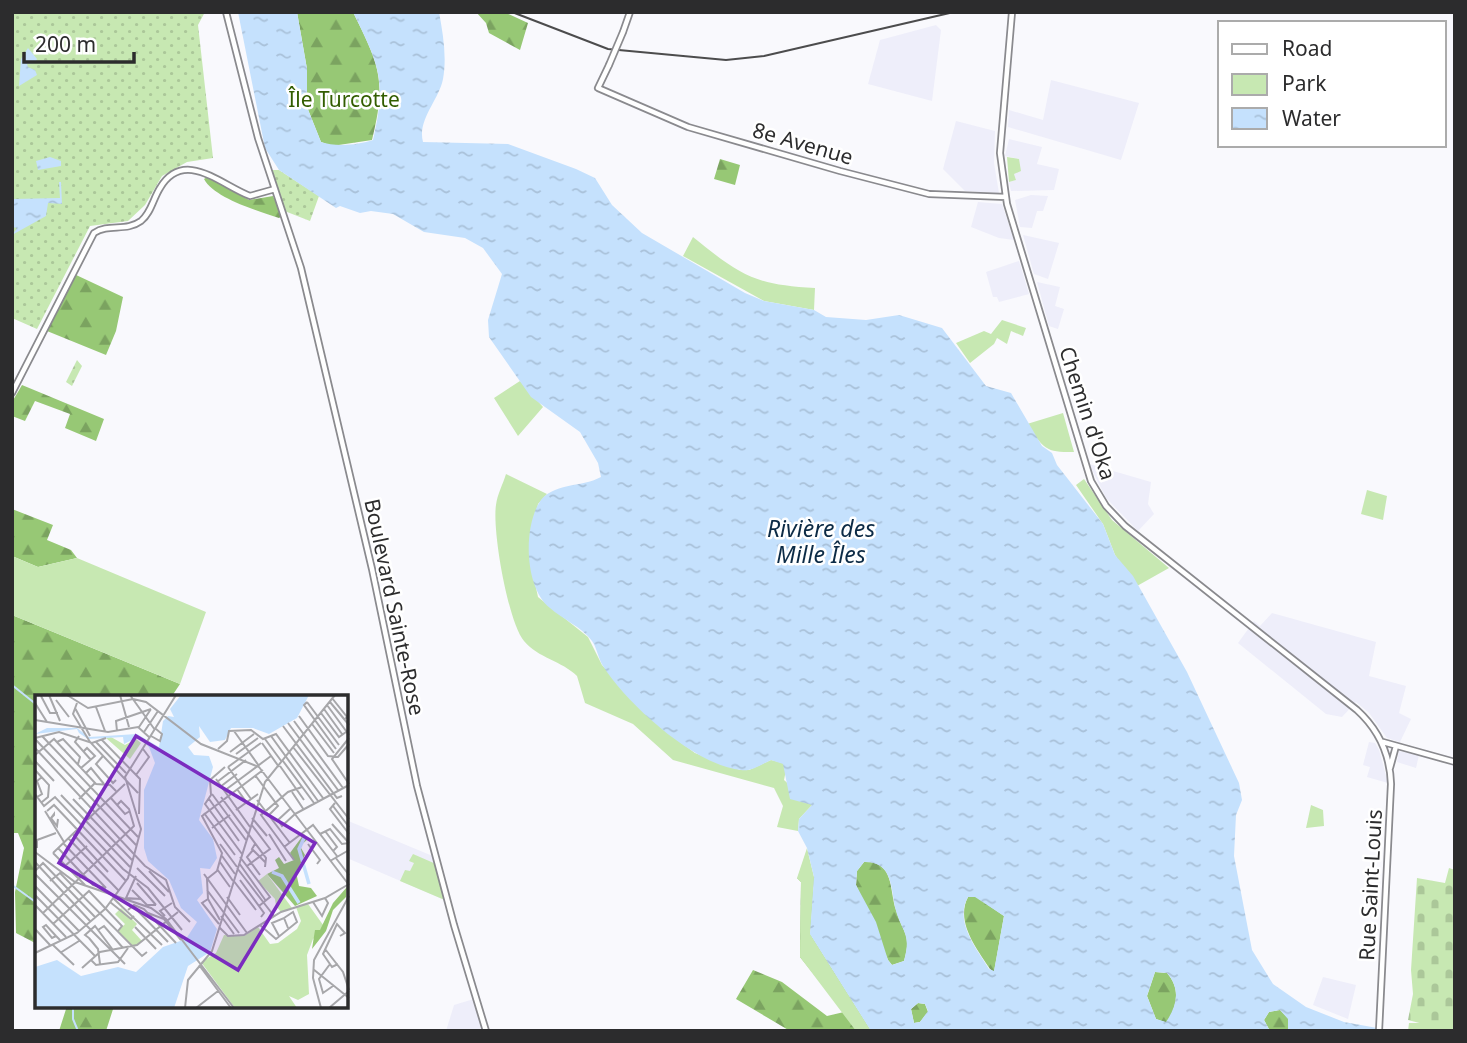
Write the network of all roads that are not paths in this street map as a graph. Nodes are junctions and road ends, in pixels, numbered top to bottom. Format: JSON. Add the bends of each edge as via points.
{"nodes":[{"id":1,"x":226,"y":12,"type":"edge"},
{"id":2,"x":630,"y":12,"type":"edge"},
{"id":3,"x":1012,"y":12,"type":"edge"},
{"id":4,"x":275,"y":189,"type":"junction"},
{"id":5,"x":1006,"y":197,"type":"junction"},
{"id":6,"x":12,"y":393,"type":"edge"},
{"id":7,"x":1382,"y":742,"type":"junction"},
{"id":8,"x":1396,"y":746,"type":"junction"},
{"id":9,"x":1455,"y":762,"type":"edge"},
{"id":10,"x":1390,"y":770,"type":"junction"},
{"id":11,"x":1379,"y":1029,"type":"edge"},
{"id":12,"x":486,"y":1031,"type":"edge"}],
"edges":[{"from":1,"to":4,"type":"street","name":"Boulevard Sainte-Rose"},
{"from":2,"to":5,"type":"street","name":"8e Avenue","bridge":true,"via":[[598,88],[688,127],[858,176],[929,194]]},
{"from":3,"to":5,"type":"street","name":"Chemin d'Oka","via":[[1000,153]]},
{"from":4,"to":6,"type":"street","via":[[250,196],[209,173],[184,171],[165,181],[141,221],[94,233]]},
{"from":4,"to":12,"type":"street","name":"Boulevard Sainte-Rose","via":[[301,268],[372,569],[417,786]]},
{"from":5,"to":7,"type":"street","name":"Chemin d'Oka","via":[[1082,459],[1101,498],[1129,530],[1357,709]]},
{"from":7,"to":8,"type":"street"},
{"from":7,"to":10,"type":"street","name":"Rue Saint-Louis"},
{"from":8,"to":9,"type":"street"},
{"from":8,"to":10,"type":"street"},
{"from":10,"to":11,"type":"street","name":"Rue Saint-Louis"}]}
